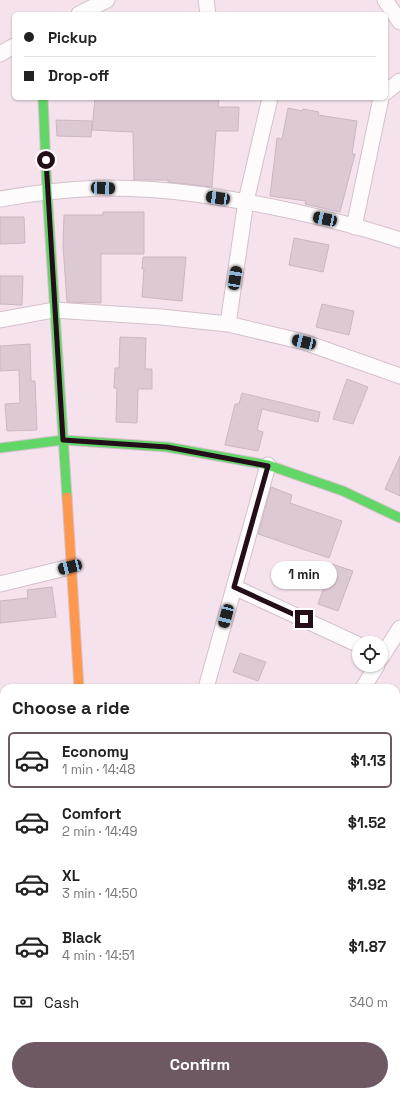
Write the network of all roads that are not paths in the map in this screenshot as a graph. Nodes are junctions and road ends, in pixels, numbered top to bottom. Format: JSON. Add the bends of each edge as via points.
{"nodes":[{"id":1,"x":107,"y":0,"type":"edge"},
{"id":2,"x":206,"y":0,"type":"edge"},
{"id":3,"x":385,"y":0,"type":"edge"},
{"id":4,"x":83,"y":12,"type":"edge"},
{"id":5,"x":208,"y":12,"type":"edge"},
{"id":6,"x":400,"y":22,"type":"edge"},
{"id":7,"x":12,"y":47,"type":"edge"},
{"id":8,"x":0,"y":54,"type":"edge"},
{"id":9,"x":400,"y":81,"type":"edge"},
{"id":10,"x":388,"y":90,"type":"edge"},
{"id":11,"x":43,"y":100,"type":"edge"},
{"id":12,"x":270,"y":100,"type":"edge"},
{"id":13,"x":381,"y":100,"type":"edge"},
{"id":14,"x":47,"y":191,"type":"junction"},
{"id":15,"x":0,"y":199,"type":"edge"},
{"id":16,"x":246,"y":202,"type":"junction"},
{"id":17,"x":354,"y":227,"type":"junction"},
{"id":18,"x":400,"y":240,"type":"edge"},
{"id":19,"x":54,"y":310,"type":"junction"},
{"id":20,"x":0,"y":320,"type":"edge"},
{"id":21,"x":228,"y":324,"type":"junction"},
{"id":22,"x":400,"y":376,"type":"edge"},
{"id":23,"x":63,"y":440,"type":"junction"},
{"id":24,"x":0,"y":448,"type":"edge"},
{"id":25,"x":268,"y":466,"type":"junction"},
{"id":26,"x":400,"y":518,"type":"edge"},
{"id":27,"x":70,"y":567,"type":"junction"},
{"id":28,"x":0,"y":584,"type":"edge"},
{"id":29,"x":234,"y":587,"type":"junction"},
{"id":30,"x":400,"y":628,"type":"edge"},
{"id":31,"x":352,"y":642,"type":"edge"},
{"id":32,"x":388,"y":647,"type":"edge"},
{"id":33,"x":372,"y":672,"type":"edge"},
{"id":34,"x":79,"y":684,"type":"edge"},
{"id":35,"x":207,"y":684,"type":"edge"},
{"id":36,"x":365,"y":684,"type":"edge"}],
"edges":[{"from":1,"to":4,"type":"street"},
{"from":2,"to":5,"type":"street"},
{"from":3,"to":6,"type":"street"},
{"from":7,"to":8,"type":"street"},
{"from":9,"to":10,"type":"street"},
{"from":11,"to":14,"type":"street"},
{"from":12,"to":16,"type":"street"},
{"from":13,"to":17,"type":"street"},
{"from":14,"to":15,"type":"street"},
{"from":14,"to":16,"type":"street","via":[[103,188],[162,190]]},
{"from":14,"to":19,"type":"street"},
{"from":16,"to":17,"type":"street"},
{"from":16,"to":21,"type":"street"},
{"from":17,"to":18,"type":"street"},
{"from":19,"to":20,"type":"street"},
{"from":19,"to":21,"type":"street"},
{"from":19,"to":23,"type":"street"},
{"from":21,"to":22,"type":"street","via":[[304,342]]},
{"from":23,"to":24,"type":"street"},
{"from":23,"to":25,"type":"street","via":[[167,447]]},
{"from":23,"to":27,"type":"street"},
{"from":25,"to":26,"type":"street","via":[[343,491]]},
{"from":25,"to":29,"type":"street"},
{"from":27,"to":28,"type":"street"},
{"from":27,"to":34,"type":"street"},
{"from":29,"to":31,"type":"street"},
{"from":29,"to":35,"type":"street"},
{"from":30,"to":32,"type":"street"},
{"from":33,"to":36,"type":"street"}]}
